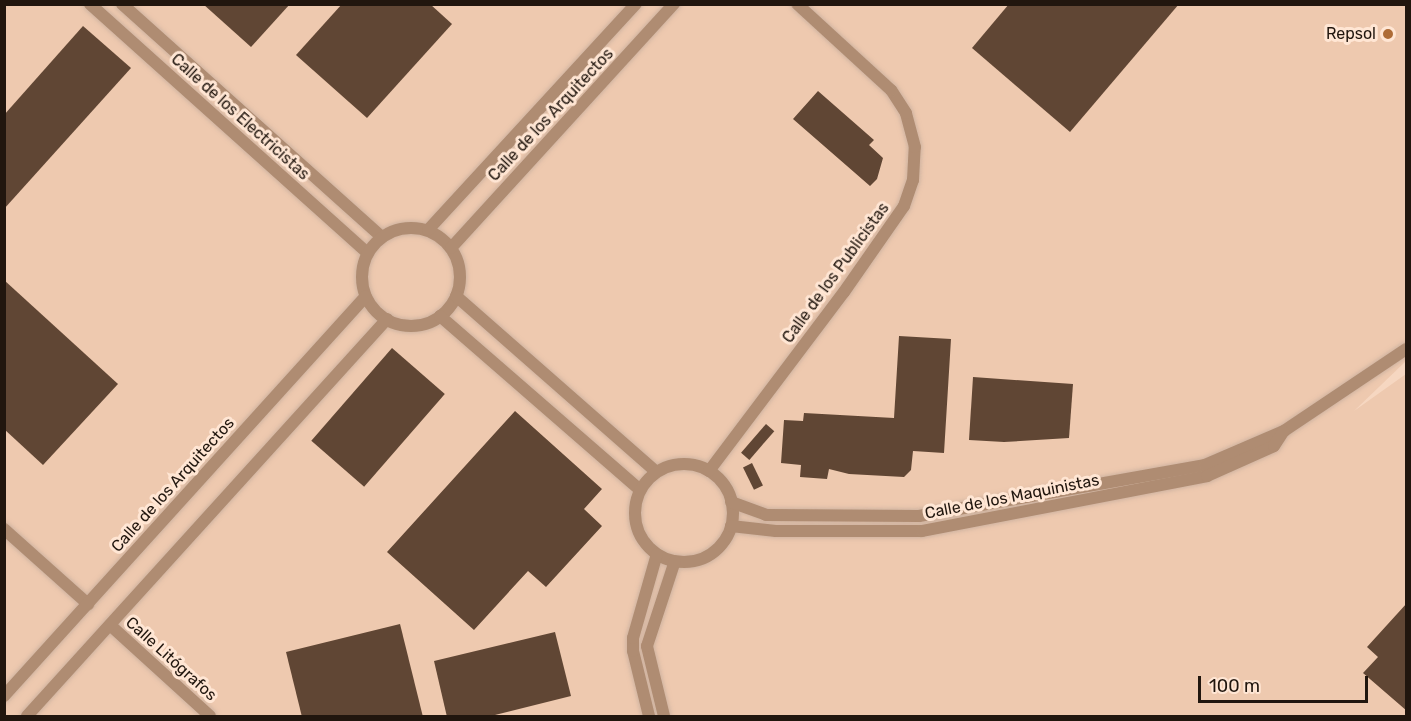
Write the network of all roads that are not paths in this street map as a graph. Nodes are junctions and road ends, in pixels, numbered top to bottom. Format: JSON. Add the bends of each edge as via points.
{"nodes":[{"id":1,"x":90,"y":4,"type":"edge"},
{"id":2,"x":122,"y":4,"type":"edge"},
{"id":3,"x":636,"y":4,"type":"edge"},
{"id":4,"x":674,"y":4,"type":"edge"},
{"id":5,"x":797,"y":4,"type":"edge"},
{"id":6,"x":428,"y":230,"type":"junction"},
{"id":7,"x":382,"y":237,"type":"junction"},
{"id":8,"x":451,"y":248,"type":"junction"},
{"id":9,"x":368,"y":253,"type":"junction"},
{"id":10,"x":366,"y":296,"type":"junction"},
{"id":11,"x":456,"y":296,"type":"junction"},
{"id":12,"x":440,"y":316,"type":"junction"},
{"id":13,"x":387,"y":319,"type":"junction"},
{"id":14,"x":1407,"y":349,"type":"edge"},
{"id":15,"x":1284,"y":431,"type":"junction"},
{"id":16,"x":709,"y":471,"type":"junction"},
{"id":17,"x":656,"y":472,"type":"junction"},
{"id":18,"x":640,"y":490,"type":"junction"},
{"id":19,"x":731,"y":501,"type":"junction"},
{"id":20,"x":731,"y":526,"type":"junction"},
{"id":21,"x":4,"y":529,"type":"edge"},
{"id":22,"x":657,"y":554,"type":"junction"},
{"id":23,"x":675,"y":561,"type":"junction"},
{"id":24,"x":88,"y":604,"type":"junction"},
{"id":25,"x":110,"y":625,"type":"junction"},
{"id":26,"x":4,"y":696,"type":"edge"},
{"id":27,"x":27,"y":717,"type":"edge"},
{"id":28,"x":210,"y":717,"type":"edge"},
{"id":29,"x":649,"y":717,"type":"edge"},
{"id":30,"x":664,"y":717,"type":"edge"}],
"edges":[{"from":1,"to":9,"type":"street","name":"Calle de los Electricistas"},
{"from":2,"to":7,"type":"street","name":"Calle de los Electricistas"},
{"from":3,"to":6,"type":"street","name":"Calle de los Arquitectos"},
{"from":4,"to":8,"type":"street","name":"Calle de los Arquitectos"},
{"from":5,"to":16,"type":"street","name":"Calle de los Publicistas","via":[[891,90],[906,113],[915,147],[912,180],[904,206]]},
{"from":6,"to":7,"type":"street","via":[[396,230]]},
{"from":6,"to":8,"type":"street"},
{"from":7,"to":9,"type":"street"},
{"from":8,"to":11,"type":"street","via":[[459,272]]},
{"from":9,"to":10,"type":"street","via":[[363,267]]},
{"from":10,"to":13,"type":"street"},
{"from":10,"to":24,"type":"street","name":"Calle de los Arquitectos"},
{"from":11,"to":12,"type":"street"},
{"from":11,"to":17,"type":"street"},
{"from":12,"to":13,"type":"street","via":[[414,326]]},
{"from":12,"to":18,"type":"street"},
{"from":13,"to":25,"type":"street"},
{"from":14,"to":15,"type":"street","name":"Calle de los Maquinistas"},
{"from":15,"to":19,"type":"street","name":"Calle de los Maquinistas","via":[[1205,465],[919,516],[766,515]]},
{"from":15,"to":20,"type":"street","name":"Calle de los Maquinistas","via":[[1274,446],[1207,476],[922,531],[776,531]]},
{"from":16,"to":17,"type":"street","via":[[682,464]]},
{"from":16,"to":19,"type":"street","via":[[727,489]]},
{"from":17,"to":18,"type":"street"},
{"from":18,"to":22,"type":"street","via":[[635,504],[638,532]]},
{"from":19,"to":20,"type":"street"},
{"from":20,"to":23,"type":"street","via":[[715,550],[689,561]]},
{"from":21,"to":24,"type":"street"},
{"from":22,"to":23,"type":"street"},
{"from":22,"to":29,"type":"street","via":[[633,638]]},
{"from":23,"to":30,"type":"street","via":[[647,646]]},
{"from":24,"to":26,"type":"street","name":"Calle de los Arquitectos"},
{"from":25,"to":27,"type":"street"},
{"from":25,"to":28,"type":"street","name":"Calle Litógrafos"}]}
